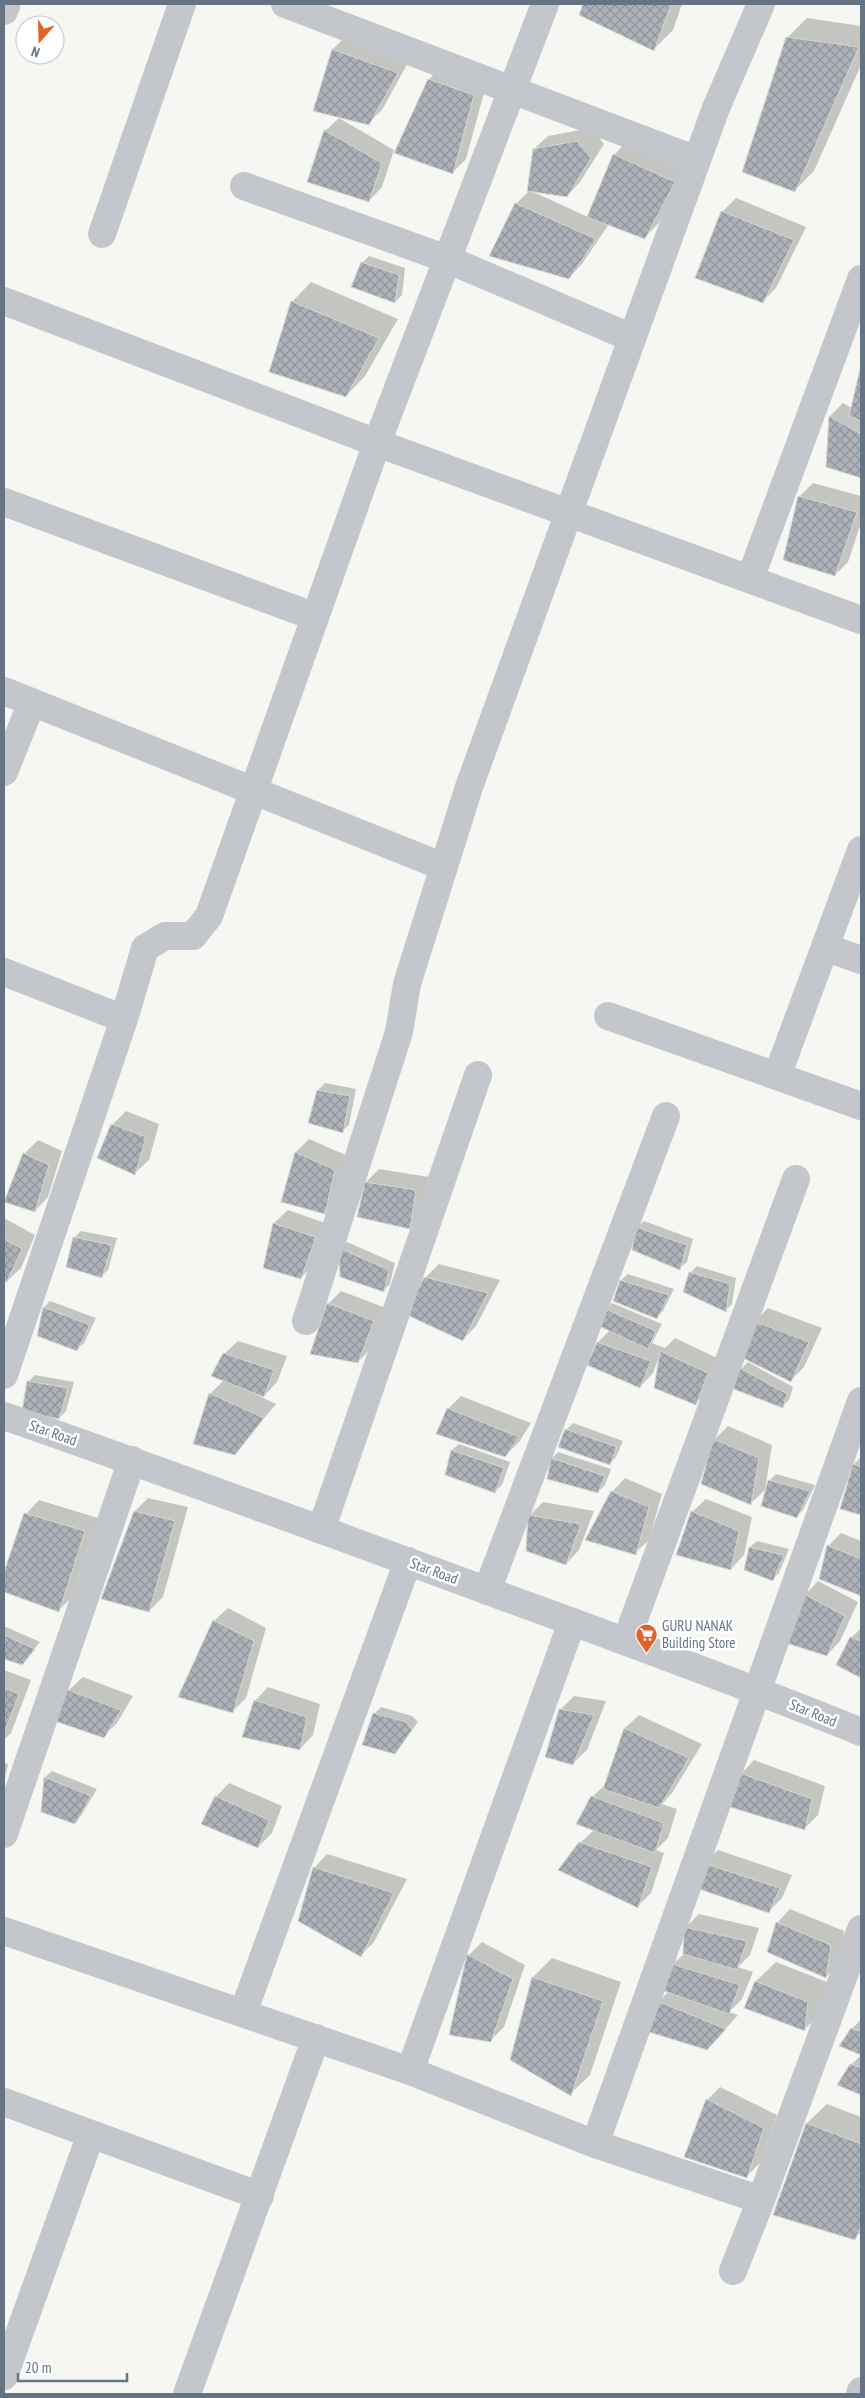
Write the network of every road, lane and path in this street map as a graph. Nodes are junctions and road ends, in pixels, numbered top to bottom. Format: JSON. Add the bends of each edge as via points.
{"nodes":[{"id":1,"x":182,"y":4,"type":"edge"},
{"id":2,"x":285,"y":4,"type":"edge"},
{"id":3,"x":545,"y":4,"type":"edge"},
{"id":4,"x":761,"y":4,"type":"edge"},
{"id":5,"x":512,"y":89,"type":"junction"},
{"id":6,"x":697,"y":160,"type":"junction"},
{"id":7,"x":244,"y":186,"type":"dead end"},
{"id":8,"x":102,"y":234,"type":"dead end"},
{"id":9,"x":447,"y":260,"type":"junction"},
{"id":10,"x":861,"y":279,"type":"edge"},
{"id":11,"x":4,"y":301,"type":"edge"},
{"id":12,"x":632,"y":338,"type":"junction"},
{"id":13,"x":376,"y":443,"type":"junction"},
{"id":14,"x":4,"y":502,"type":"edge"},
{"id":15,"x":568,"y":513,"type":"junction"},
{"id":16,"x":750,"y":579,"type":"junction"},
{"id":17,"x":313,"y":616,"type":"junction"},
{"id":18,"x":861,"y":620,"type":"edge"},
{"id":19,"x":4,"y":691,"type":"edge"},
{"id":20,"x":32,"y":702,"type":"junction"},
{"id":21,"x":4,"y":772,"type":"edge"},
{"id":22,"x":254,"y":790,"type":"junction"},
{"id":23,"x":861,"y":850,"type":"edge"},
{"id":24,"x":444,"y":866,"type":"junction"},
{"id":25,"x":825,"y":947,"type":"junction"},
{"id":26,"x":861,"y":960,"type":"edge"},
{"id":27,"x":4,"y":972,"type":"edge"},
{"id":28,"x":608,"y":1016,"type":"dead end"},
{"id":29,"x":124,"y":1019,"type":"junction"},
{"id":30,"x":478,"y":1075,"type":"dead end"},
{"id":31,"x":777,"y":1076,"type":"junction"},
{"id":32,"x":861,"y":1106,"type":"edge"},
{"id":33,"x":666,"y":1116,"type":"dead end"},
{"id":34,"x":796,"y":1179,"type":"dead end"},
{"id":35,"x":306,"y":1321,"type":"dead end"},
{"id":36,"x":4,"y":1375,"type":"edge"},
{"id":37,"x":861,"y":1401,"type":"edge"},
{"id":38,"x":4,"y":1416,"type":"edge"},
{"id":39,"x":132,"y":1460,"type":"junction"},
{"id":40,"x":321,"y":1530,"type":"junction"},
{"id":41,"x":408,"y":1561,"type":"junction"},
{"id":42,"x":487,"y":1591,"type":"junction"},
{"id":43,"x":572,"y":1622,"type":"junction"},
{"id":44,"x":626,"y":1641,"type":"junction"},
{"id":45,"x":758,"y":1690,"type":"junction"},
{"id":46,"x":861,"y":1732,"type":"edge"},
{"id":47,"x":4,"y":1834,"type":"edge"},
{"id":48,"x":861,"y":1929,"type":"edge"},
{"id":49,"x":4,"y":1931,"type":"edge"},
{"id":50,"x":243,"y":2013,"type":"junction"},
{"id":51,"x":316,"y":2038,"type":"junction"},
{"id":52,"x":410,"y":2070,"type":"junction"},
{"id":53,"x":4,"y":2102,"type":"edge"},
{"id":54,"x":91,"y":2134,"type":"junction"},
{"id":55,"x":595,"y":2144,"type":"junction"},
{"id":56,"x":260,"y":2196,"type":"junction"},
{"id":57,"x":761,"y":2200,"type":"junction"},
{"id":58,"x":733,"y":2271,"type":"dead end"},
{"id":59,"x":4,"y":2376,"type":"edge"},
{"id":60,"x":187,"y":2394,"type":"edge"}],
"edges":[{"from":1,"to":8,"type":"street"},
{"from":2,"to":5,"type":"street"},
{"from":3,"to":5,"type":"street"},
{"from":4,"to":6,"type":"street"},
{"from":5,"to":6,"type":"street"},
{"from":5,"to":9,"type":"street"},
{"from":6,"to":12,"type":"street"},
{"from":7,"to":9,"type":"street"},
{"from":9,"to":12,"type":"street"},
{"from":9,"to":13,"type":"street"},
{"from":10,"to":16,"type":"street"},
{"from":11,"to":13,"type":"street"},
{"from":12,"to":15,"type":"street"},
{"from":13,"to":15,"type":"street"},
{"from":13,"to":17,"type":"street"},
{"from":14,"to":17,"type":"street"},
{"from":15,"to":16,"type":"street"},
{"from":15,"to":24,"type":"street","via":[[472,778]]},
{"from":16,"to":18,"type":"street"},
{"from":17,"to":22,"type":"street"},
{"from":19,"to":20,"type":"street"},
{"from":20,"to":21,"type":"street"},
{"from":20,"to":22,"type":"street"},
{"from":22,"to":24,"type":"street"},
{"from":22,"to":29,"type":"street","via":[[209,916],[193,936],[165,936],[145,948]]},
{"from":23,"to":25,"type":"street"},
{"from":24,"to":35,"type":"street","via":[[407,984],[399,1032]]},
{"from":25,"to":26,"type":"street"},
{"from":25,"to":31,"type":"street"},
{"from":27,"to":29,"type":"street"},
{"from":28,"to":31,"type":"street"},
{"from":29,"to":36,"type":"street"},
{"from":30,"to":40,"type":"street"},
{"from":31,"to":32,"type":"street"},
{"from":33,"to":42,"type":"street"},
{"from":34,"to":44,"type":"street"},
{"from":37,"to":45,"type":"street"},
{"from":38,"to":39,"type":"street","name":"Star Road"},
{"from":39,"to":40,"type":"street","name":"Star Road"},
{"from":39,"to":47,"type":"street"},
{"from":40,"to":41,"type":"street","name":"Star Road"},
{"from":41,"to":42,"type":"street","name":"Star Road"},
{"from":41,"to":50,"type":"street"},
{"from":42,"to":43,"type":"street","name":"Star Road"},
{"from":43,"to":44,"type":"street","name":"Star Road"},
{"from":43,"to":52,"type":"street"},
{"from":44,"to":45,"type":"street","name":"Star Road"},
{"from":45,"to":46,"type":"street","name":"Star Road"},
{"from":45,"to":55,"type":"street"},
{"from":48,"to":57,"type":"street"},
{"from":49,"to":50,"type":"street"},
{"from":50,"to":51,"type":"street"},
{"from":51,"to":52,"type":"street"},
{"from":51,"to":56,"type":"street"},
{"from":52,"to":55,"type":"street"},
{"from":53,"to":54,"type":"street"},
{"from":54,"to":56,"type":"street"},
{"from":54,"to":59,"type":"street"},
{"from":55,"to":57,"type":"street"},
{"from":56,"to":60,"type":"street"},
{"from":57,"to":58,"type":"street"}]}
